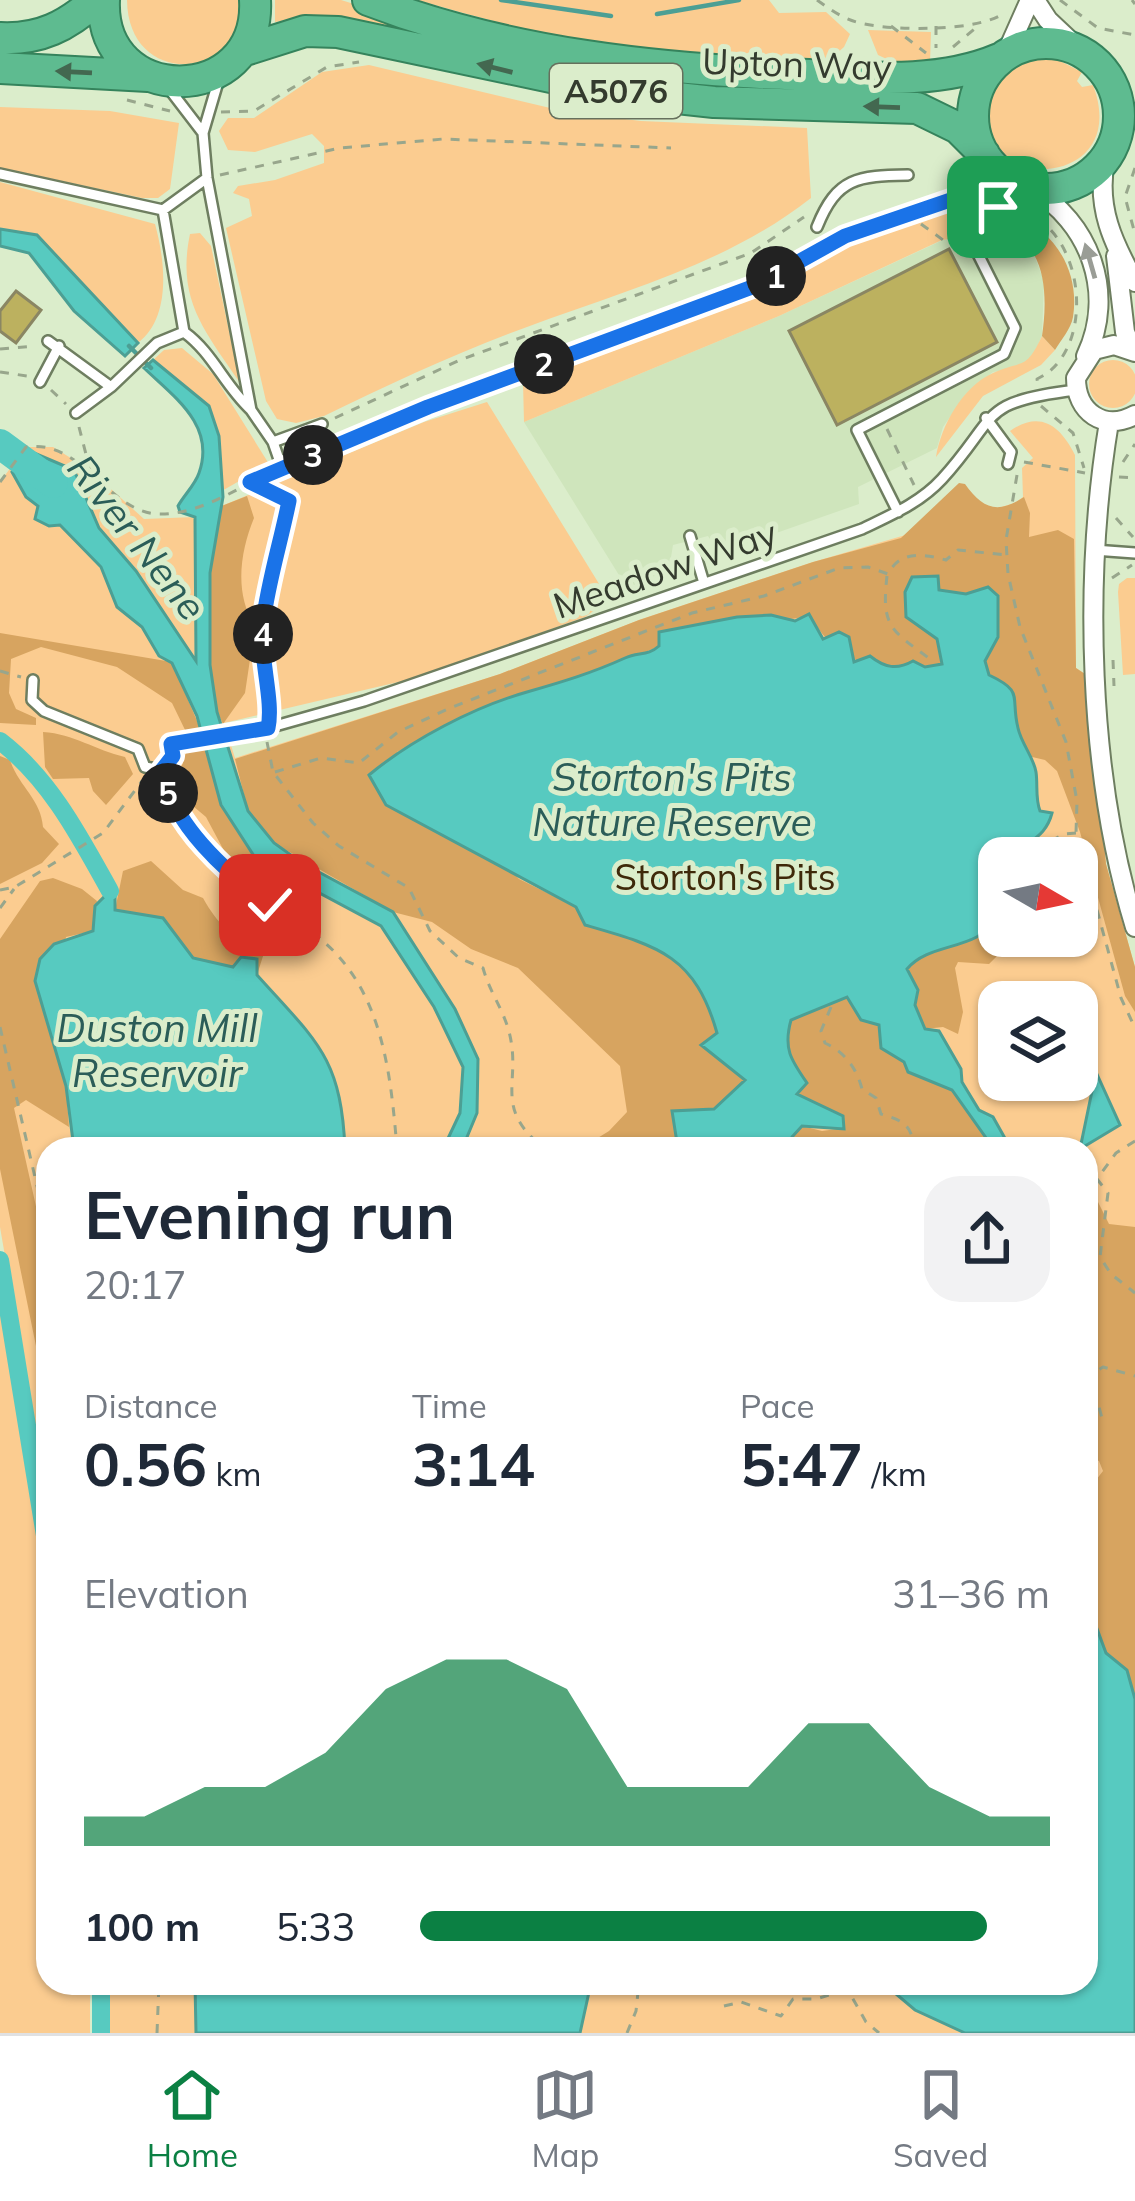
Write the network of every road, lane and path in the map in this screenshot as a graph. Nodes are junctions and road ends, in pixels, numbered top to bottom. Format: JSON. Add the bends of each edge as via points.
{"nodes":[{"id":1,"x":100,"y":0,"type":"edge"},
{"id":2,"x":255,"y":0,"type":"edge"},
{"id":3,"x":368,"y":0,"type":"edge"},
{"id":4,"x":818,"y":0,"type":"edge"},
{"id":5,"x":1060,"y":0,"type":"edge"},
{"id":6,"x":1025,"y":1,"type":"edge"},
{"id":7,"x":890,"y":25,"type":"junction"},
{"id":8,"x":936,"y":26,"type":"junction"},
{"id":9,"x":978,"y":26,"type":"junction"},
{"id":10,"x":1135,"y":35,"type":"edge"},
{"id":11,"x":0,"y":38,"type":"edge"},
{"id":12,"x":1083,"y":52,"type":"junction"},
{"id":13,"x":1003,"y":57,"type":"junction"},
{"id":14,"x":370,"y":60,"type":"dead end"},
{"id":15,"x":231,"y":61,"type":"junction"},
{"id":16,"x":0,"y":68,"type":"edge"},
{"id":17,"x":936,"y":68,"type":"junction"},
{"id":18,"x":1135,"y":73,"type":"edge"},
{"id":19,"x":152,"y":78,"type":"junction"},
{"id":20,"x":118,"y":99,"type":"dead end"},
{"id":21,"x":188,"y":112,"type":"junction"},
{"id":22,"x":211,"y":112,"type":"junction"},
{"id":23,"x":203,"y":133,"type":"junction"},
{"id":24,"x":671,"y":148,"type":"dead end"},
{"id":25,"x":1123,"y":150,"type":"edge"},
{"id":26,"x":993,"y":165,"type":"junction"},
{"id":27,"x":0,"y":175,"type":"edge"},
{"id":28,"x":908,"y":175,"type":"dead end"},
{"id":29,"x":207,"y":178,"type":"junction"},
{"id":30,"x":1031,"y":188,"type":"junction"},
{"id":31,"x":962,"y":196,"type":"junction"},
{"id":32,"x":163,"y":210,"type":"junction"},
{"id":33,"x":913,"y":214,"type":"junction"},
{"id":34,"x":1133,"y":221,"type":"edge"},
{"id":35,"x":817,"y":227,"type":"joint"},
{"id":36,"x":1135,"y":234,"type":"edge"},
{"id":37,"x":1115,"y":246,"type":"junction"},
{"id":38,"x":978,"y":254,"type":"joint"},
{"id":39,"x":1135,"y":282,"type":"edge"},
{"id":40,"x":184,"y":332,"type":"junction"},
{"id":41,"x":53,"y":343,"type":"junction"},
{"id":42,"x":0,"y":349,"type":"edge"},
{"id":43,"x":1134,"y":351,"type":"edge"},
{"id":44,"x":1086,"y":356,"type":"junction"},
{"id":45,"x":0,"y":372,"type":"edge"},
{"id":46,"x":1037,"y":379,"type":"dead end"},
{"id":47,"x":40,"y":382,"type":"junction"},
{"id":48,"x":485,"y":386,"type":"joint"},
{"id":49,"x":111,"y":387,"type":"junction"},
{"id":50,"x":1076,"y":390,"type":"junction"},
{"id":51,"x":251,"y":410,"type":"junction"},
{"id":52,"x":1042,"y":411,"type":"dead end"},
{"id":53,"x":76,"y":413,"type":"junction"},
{"id":54,"x":1135,"y":415,"type":"edge"},
{"id":55,"x":881,"y":417,"type":"junction"},
{"id":56,"x":986,"y":418,"type":"junction"},
{"id":57,"x":1109,"y":422,"type":"junction"},
{"id":58,"x":322,"y":424,"type":"joint"},
{"id":59,"x":273,"y":442,"type":"junction"},
{"id":60,"x":1135,"y":445,"type":"edge"},
{"id":61,"x":1008,"y":464,"type":"dead end"},
{"id":62,"x":283,"y":468,"type":"junction"},
{"id":63,"x":90,"y":470,"type":"junction"},
{"id":64,"x":1135,"y":478,"type":"edge"},
{"id":65,"x":0,"y":482,"type":"edge"},
{"id":66,"x":250,"y":482,"type":"junction"},
{"id":67,"x":915,"y":486,"type":"dead end"},
{"id":68,"x":1114,"y":511,"type":"dead end"},
{"id":69,"x":898,"y":512,"type":"junction"},
{"id":70,"x":691,"y":536,"type":"dead end"},
{"id":71,"x":1133,"y":536,"type":"edge"},
{"id":72,"x":1094,"y":550,"type":"junction"},
{"id":73,"x":1135,"y":554,"type":"edge"},
{"id":74,"x":1007,"y":555,"type":"junction"},
{"id":75,"x":1131,"y":569,"type":"dead end"},
{"id":76,"x":888,"y":574,"type":"junction"},
{"id":77,"x":704,"y":583,"type":"junction"},
{"id":78,"x":1111,"y":584,"type":"dead end"},
{"id":79,"x":1113,"y":658,"type":"dead end"},
{"id":80,"x":930,"y":659,"type":"dead end"},
{"id":81,"x":0,"y":670,"type":"edge"},
{"id":82,"x":33,"y":680,"type":"joint"},
{"id":83,"x":1115,"y":701,"type":"dead end"},
{"id":84,"x":268,"y":728,"type":"junction"},
{"id":85,"x":156,"y":770,"type":"junction"},
{"id":86,"x":273,"y":772,"type":"junction"},
{"id":87,"x":1076,"y":833,"type":"junction"},
{"id":88,"x":1058,"y":837,"type":"edge"},
{"id":89,"x":215,"y":860,"type":"joint"},
{"id":90,"x":15,"y":887,"type":"junction"},
{"id":91,"x":0,"y":890,"type":"edge"},
{"id":92,"x":0,"y":908,"type":"edge"},
{"id":93,"x":1135,"y":927,"type":"edge"},
{"id":94,"x":831,"y":1007,"type":"dead end"},
{"id":95,"x":0,"y":1027,"type":"edge"},
{"id":96,"x":1135,"y":1028,"type":"edge"},
{"id":97,"x":396,"y":1137,"type":"edge"},
{"id":98,"x":529,"y":1137,"type":"edge"},
{"id":99,"x":914,"y":1137,"type":"edge"},
{"id":100,"x":1135,"y":1141,"type":"edge"},
{"id":101,"x":1098,"y":1178,"type":"edge"},
{"id":102,"x":1098,"y":1180,"type":"edge"},
{"id":103,"x":36,"y":1182,"type":"edge"},
{"id":104,"x":1100,"y":1257,"type":"joint"},
{"id":105,"x":1135,"y":1293,"type":"edge"},
{"id":106,"x":1098,"y":1370,"type":"edge"},
{"id":107,"x":1135,"y":1376,"type":"edge"},
{"id":108,"x":159,"y":1995,"type":"edge"},
{"id":109,"x":638,"y":1995,"type":"edge"},
{"id":110,"x":829,"y":1995,"type":"edge"},
{"id":111,"x":849,"y":1995,"type":"edge"},
{"id":112,"x":724,"y":2006,"type":"dead end"},
{"id":113,"x":866,"y":2022,"type":"junction"},
{"id":114,"x":157,"y":2033,"type":"edge"},
{"id":115,"x":627,"y":2033,"type":"edge"},
{"id":116,"x":862,"y":2033,"type":"edge"},
{"id":117,"x":879,"y":2033,"type":"edge"}],
"edges":[{"from":1,"to":11,"type":"highway","via":[[68,25]]},
{"from":1,"to":19,"type":"highway","via":[[115,47]]},
{"from":2,"to":15,"type":"highway"},
{"from":3,"to":17,"type":"highway","name":"Upton Way","number":"A5076","via":[[466,31],[627,63],[736,73]]},
{"from":4,"to":7,"type":"path","via":[[843,18]]},
{"from":5,"to":10,"type":"path","via":[[1098,28]]},
{"from":6,"to":9,"type":"path"},
{"from":6,"to":12,"type":"street"},
{"from":6,"to":13,"type":"street"},
{"from":7,"to":8,"type":"path"},
{"from":7,"to":17,"type":"path"},
{"from":8,"to":9,"type":"path"},
{"from":8,"to":17,"type":"path"},
{"from":9,"to":17,"type":"path"},
{"from":12,"to":13,"type":"highway","via":[[1042,42]]},
{"from":12,"to":18,"type":"highway"},
{"from":12,"to":25,"type":"highway","via":[[1101,66],[1119,102]]},
{"from":13,"to":17,"type":"highway","name":"Upton Way","number":"A5076","via":[[975,69]]},
{"from":13,"to":26,"type":"highway","via":[[974,104],[976,138]]},
{"from":14,"to":22,"type":"path","via":[[327,67],[254,111]]},
{"from":15,"to":19,"type":"highway","name":"Upton Way","via":[[195,82]]},
{"from":15,"to":22,"type":"lane"},
{"from":26,"to":15,"type":"highway","name":"Upton Way","number":"A5076","one_way":true,"via":[[958,128],[917,108],[622,92],[338,32],[305,31]]},
{"from":19,"to":16,"type":"highway","one_way":true},
{"from":19,"to":21,"type":"lane"},
{"from":20,"to":21,"type":"path"},
{"from":21,"to":23,"type":"lane"},
{"from":22,"to":23,"type":"lane"},
{"from":23,"to":29,"type":"lane"},
{"from":24,"to":29,"type":"path","via":[[442,139],[340,148]]},
{"from":25,"to":30,"type":"highway","via":[[1072,185]]},
{"from":25,"to":34,"type":"path"},
{"from":25,"to":37,"type":"street","via":[[1104,212]]},
{"from":26,"to":30,"type":"highway"},
{"from":26,"to":31,"type":"lane"},
{"from":27,"to":32,"type":"lane"},
{"from":28,"to":35,"type":"lane","via":[[851,181],[835,191]]},
{"from":29,"to":32,"type":"lane"},
{"from":29,"to":51,"type":"lane"},
{"from":44,"to":30,"type":"street","one_way":true,"via":[[1100,313],[1088,252],[1070,216]]},
{"from":31,"to":33,"type":"lane"},
{"from":31,"to":46,"type":"path","via":[[968,210],[1034,216],[1065,255],[1078,317],[1057,362]]},
{"from":32,"to":40,"type":"lane"},
{"from":33,"to":38,"type":"path","via":[[926,231]]},
{"from":33,"to":48,"type":"lane","via":[[845,236],[755,286]]},
{"from":34,"to":36,"type":"path"},
{"from":35,"to":58,"type":"path","via":[[805,217],[751,253],[460,360]]},
{"from":37,"to":39,"type":"street"},
{"from":37,"to":43,"type":"street"},
{"from":38,"to":55,"type":"lane","via":[[1015,328],[1004,354]]},
{"from":40,"to":49,"type":"lane","via":[[157,343]]},
{"from":40,"to":51,"type":"lane","via":[[206,348],[228,389]]},
{"from":41,"to":42,"type":"path"},
{"from":41,"to":47,"type":"lane"},
{"from":41,"to":49,"type":"lane"},
{"from":43,"to":44,"type":"street","via":[[1114,345]]},
{"from":44,"to":50,"type":"street"},
{"from":45,"to":47,"type":"path"},
{"from":47,"to":53,"type":"path"},
{"from":48,"to":62,"type":"path"},
{"from":49,"to":53,"type":"lane"},
{"from":50,"to":56,"type":"lane","name":"Meadow Way","via":[[1020,399]]},
{"from":50,"to":57,"type":"street","via":[[1084,409]]},
{"from":51,"to":59,"type":"lane"},
{"from":52,"to":74,"type":"path","via":[[1073,433],[1084,473],[1016,461]]},
{"from":53,"to":63,"type":"path"},
{"from":54,"to":57,"type":"street"},
{"from":55,"to":67,"type":"path"},
{"from":55,"to":69,"type":"lane","via":[[857,430]]},
{"from":56,"to":61,"type":"lane","via":[[1011,452]]},
{"from":56,"to":69,"type":"lane","name":"Meadow Way","via":[[941,480]]},
{"from":57,"to":72,"type":"street"},
{"from":58,"to":59,"type":"lane"},
{"from":59,"to":62,"type":"lane"},
{"from":60,"to":64,"type":"path","via":[[1117,477]]},
{"from":62,"to":66,"type":"path"},
{"from":63,"to":65,"type":"path","via":[[53,447],[26,447]]},
{"from":63,"to":66,"type":"path","via":[[152,514],[180,512]]},
{"from":66,"to":84,"type":"path","via":[[289,501],[263,624]]},
{"from":68,"to":71,"type":"path"},
{"from":69,"to":77,"type":"lane","name":"Meadow Way"},
{"from":70,"to":77,"type":"lane"},
{"from":72,"to":73,"type":"lane"},
{"from":72,"to":93,"type":"street","via":[[1102,760]]},
{"from":74,"to":76,"type":"path","via":[[908,556]]},
{"from":74,"to":87,"type":"path","via":[[1020,627],[1066,742]]},
{"from":75,"to":78,"type":"path"},
{"from":76,"to":80,"type":"path","via":[[884,607],[892,632]]},
{"from":76,"to":86,"type":"path","via":[[839,568],[692,614],[450,708],[398,732],[359,763],[321,758]]},
{"from":77,"to":84,"type":"lane","name":"Meadow Way"},
{"from":79,"to":83,"type":"path"},
{"from":81,"to":82,"type":"path"},
{"from":82,"to":85,"type":"lane","via":[[32,700],[44,711],[138,749],[140,763]]},
{"from":84,"to":85,"type":"lane","name":"Meadow Way","via":[[171,744],[173,756]]},
{"from":84,"to":86,"type":"path"},
{"from":85,"to":89,"type":"lane"},
{"from":85,"to":90,"type":"path","via":[[103,833]]},
{"from":86,"to":98,"type":"path","via":[[313,824],[409,889],[430,931],[483,968],[510,1032],[512,1101]]},
{"from":87,"to":88,"type":"path"},
{"from":87,"to":96,"type":"path"},
{"from":89,"to":97,"type":"path","via":[[326,943],[368,1000],[391,1075]]},
{"from":90,"to":91,"type":"path"},
{"from":90,"to":92,"type":"path"},
{"from":94,"to":99,"type":"path","via":[[825,1043],[858,1070],[880,1114],[905,1121]]},
{"from":95,"to":103,"type":"path"},
{"from":100,"to":101,"type":"path"},
{"from":102,"to":104,"type":"path","via":[[1108,1193]]},
{"from":104,"to":105,"type":"path"},
{"from":106,"to":107,"type":"path"},
{"from":108,"to":114,"type":"path"},
{"from":109,"to":115,"type":"path"},
{"from":110,"to":112,"type":"path","via":[[793,1999],[782,2016],[741,2002]]},
{"from":111,"to":113,"type":"path"},
{"from":113,"to":116,"type":"path"},
{"from":113,"to":117,"type":"path"}]}
